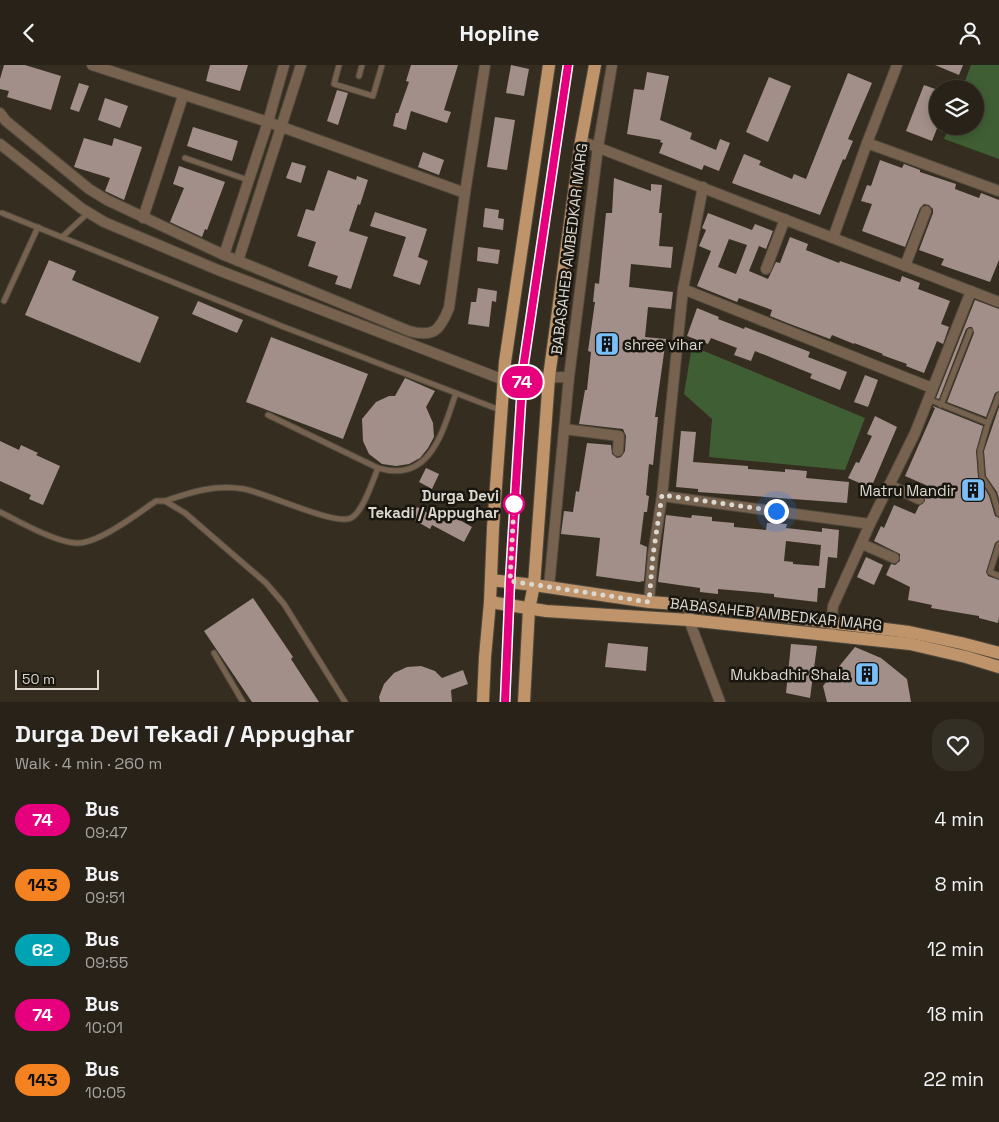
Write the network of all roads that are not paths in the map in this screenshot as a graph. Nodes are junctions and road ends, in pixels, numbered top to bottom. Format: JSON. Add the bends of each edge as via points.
{"nodes":[{"id":1,"x":92,"y":65,"type":"edge"},
{"id":2,"x":284,"y":65,"type":"edge"},
{"id":3,"x":302,"y":65,"type":"edge"},
{"id":4,"x":339,"y":65,"type":"edge"},
{"id":5,"x":362,"y":65,"type":"edge"},
{"id":6,"x":382,"y":65,"type":"edge"},
{"id":7,"x":486,"y":65,"type":"edge"},
{"id":8,"x":549,"y":65,"type":"edge"},
{"id":9,"x":568,"y":65,"type":"edge"},
{"id":10,"x":595,"y":65,"type":"edge"},
{"id":11,"x":612,"y":65,"type":"edge"},
{"id":12,"x":897,"y":65,"type":"edge"},
{"id":13,"x":359,"y":76,"type":"dead end"},
{"id":14,"x":183,"y":96,"type":"junction"},
{"id":15,"x":0,"y":113,"type":"edge"},
{"id":16,"x":268,"y":122,"type":"junction"},
{"id":17,"x":282,"y":128,"type":"junction"},
{"id":18,"x":581,"y":141,"type":"junction"},
{"id":19,"x":867,"y":143,"type":"junction"},
{"id":20,"x":0,"y":144,"type":"edge"},
{"id":21,"x":598,"y":147,"type":"junction"},
{"id":22,"x":185,"y":158,"type":"dead end"},
{"id":23,"x":248,"y":180,"type":"junction"},
{"id":24,"x":703,"y":187,"type":"junction"},
{"id":25,"x":999,"y":191,"type":"edge"},
{"id":26,"x":465,"y":193,"type":"junction"},
{"id":27,"x":926,"y":211,"type":"dead end"},
{"id":28,"x":2,"y":213,"type":"dead end"},
{"id":29,"x":88,"y":213,"type":"junction"},
{"id":30,"x":143,"y":218,"type":"junction"},
{"id":31,"x":785,"y":219,"type":"junction"},
{"id":32,"x":38,"y":227,"type":"junction"},
{"id":33,"x":62,"y":237,"type":"junction"},
{"id":34,"x":833,"y":238,"type":"junction"},
{"id":35,"x":224,"y":255,"type":"junction"},
{"id":36,"x":238,"y":261,"type":"junction"},
{"id":37,"x":905,"y":265,"type":"junction"},
{"id":38,"x":766,"y":269,"type":"dead end"},
{"id":39,"x":683,"y":289,"type":"junction"},
{"id":40,"x":971,"y":291,"type":"junction"},
{"id":41,"x":4,"y":301,"type":"dead end"},
{"id":42,"x":999,"y":302,"type":"edge"},
{"id":43,"x":970,"y":331,"type":"dead end"},
{"id":44,"x":549,"y":377,"type":"junction"},
{"id":45,"x":569,"y":377,"type":"junction"},
{"id":46,"x":522,"y":378,"type":"junction"},
{"id":47,"x":504,"y":380,"type":"junction"},
{"id":48,"x":932,"y":388,"type":"junction"},
{"id":49,"x":456,"y":393,"type":"junction"},
{"id":50,"x":999,"y":395,"type":"edge"},
{"id":51,"x":928,"y":399,"type":"junction"},
{"id":52,"x":942,"y":405,"type":"junction"},
{"id":53,"x":501,"y":410,"type":"junction"},
{"id":54,"x":268,"y":415,"type":"dead end"},
{"id":55,"x":988,"y":423,"type":"junction"},
{"id":56,"x":564,"y":429,"type":"junction"},
{"id":57,"x":618,"y":451,"type":"dead end"},
{"id":58,"x":378,"y":468,"type":"junction"},
{"id":59,"x":889,"y":485,"type":"junction"},
{"id":60,"x":662,"y":495,"type":"junction"},
{"id":61,"x":919,"y":499,"type":"dead end"},
{"id":62,"x":166,"y":501,"type":"junction"},
{"id":63,"x":0,"y":512,"type":"edge"},
{"id":64,"x":999,"y":514,"type":"edge"},
{"id":65,"x":870,"y":524,"type":"junction"},
{"id":66,"x":862,"y":543,"type":"junction"},
{"id":67,"x":999,"y":544,"type":"edge"},
{"id":68,"x":894,"y":558,"type":"dead end"},
{"id":69,"x":999,"y":576,"type":"edge"},
{"id":70,"x":491,"y":580,"type":"junction"},
{"id":71,"x":510,"y":581,"type":"junction"},
{"id":72,"x":534,"y":585,"type":"junction"},
{"id":73,"x":549,"y":587,"type":"junction"},
{"id":74,"x":490,"y":602,"type":"junction"},
{"id":75,"x":649,"y":602,"type":"junction"},
{"id":76,"x":509,"y":605,"type":"junction"},
{"id":77,"x":690,"y":605,"type":"junction"},
{"id":78,"x":529,"y":609,"type":"junction"},
{"id":79,"x":546,"y":611,"type":"junction"},
{"id":80,"x":689,"y":620,"type":"junction"},
{"id":81,"x":831,"y":622,"type":"junction"},
{"id":82,"x":831,"y":635,"type":"junction"},
{"id":83,"x":214,"y":653,"type":"dead end"},
{"id":84,"x":999,"y":653,"type":"edge"},
{"id":85,"x":999,"y":667,"type":"edge"},
{"id":86,"x":243,"y":702,"type":"edge"},
{"id":87,"x":345,"y":702,"type":"edge"},
{"id":88,"x":483,"y":702,"type":"edge"},
{"id":89,"x":505,"y":702,"type":"edge"},
{"id":90,"x":524,"y":702,"type":"edge"},
{"id":91,"x":720,"y":702,"type":"edge"}],
"edges":[{"from":1,"to":14,"type":"street"},
{"from":2,"to":16,"type":"street"},
{"from":3,"to":17,"type":"street"},
{"from":4,"to":6,"type":"lane","via":[[334,83],[373,96]]},
{"from":5,"to":13,"type":"lane"},
{"from":7,"to":26,"type":"street"},
{"from":8,"to":47,"type":"main road"},
{"from":9,"to":46,"type":"lane"},
{"from":10,"to":18,"type":"main road","name":"BABASAHEB AMBEDKAR MARG"},
{"from":11,"to":21,"type":"street","name":"BABASAHEB AMBEDKAR MARG"},
{"from":12,"to":19,"type":"street"},
{"from":14,"to":16,"type":"street"},
{"from":14,"to":30,"type":"street"},
{"from":15,"to":30,"type":"street","via":[[89,189]]},
{"from":16,"to":17,"type":"street"},
{"from":16,"to":23,"type":"street"},
{"from":17,"to":26,"type":"street"},
{"from":17,"to":36,"type":"street"},
{"from":18,"to":21,"type":"street"},
{"from":18,"to":44,"type":"main road","name":"BABASAHEB AMBEDKAR MARG"},
{"from":19,"to":25,"type":"street"},
{"from":19,"to":34,"type":"street"},
{"from":20,"to":29,"type":"street"},
{"from":21,"to":24,"type":"street"},
{"from":21,"to":45,"type":"street","name":"BABASAHEB AMBEDKAR MARG"},
{"from":22,"to":23,"type":"lane"},
{"from":23,"to":35,"type":"street"},
{"from":24,"to":31,"type":"street"},
{"from":24,"to":39,"type":"street"},
{"from":26,"to":36,"type":"street","via":[[449,308],[442,326],[434,332],[423,335],[409,331]]},
{"from":27,"to":37,"type":"street"},
{"from":28,"to":32,"type":"lane"},
{"from":29,"to":33,"type":"lane"},
{"from":29,"to":47,"type":"street","via":[[125,232],[218,270]]},
{"from":30,"to":35,"type":"street"},
{"from":31,"to":34,"type":"street"},
{"from":31,"to":38,"type":"street"},
{"from":32,"to":33,"type":"lane"},
{"from":32,"to":41,"type":"lane"},
{"from":33,"to":49,"type":"lane"},
{"from":34,"to":37,"type":"street"},
{"from":35,"to":36,"type":"street"},
{"from":37,"to":40,"type":"street"},
{"from":39,"to":48,"type":"street"},
{"from":39,"to":60,"type":"street"},
{"from":40,"to":42,"type":"street"},
{"from":40,"to":48,"type":"street"},
{"from":43,"to":52,"type":"lane"},
{"from":44,"to":45,"type":"street"},
{"from":44,"to":46,"type":"street"},
{"from":44,"to":72,"type":"main road","name":"BABASAHEB AMBEDKAR MARG"},
{"from":45,"to":56,"type":"street","name":"BABASAHEB AMBEDKAR MARG"},
{"from":46,"to":47,"type":"street"},
{"from":46,"to":71,"type":"lane"},
{"from":47,"to":53,"type":"main road"},
{"from":48,"to":51,"type":"street"},
{"from":49,"to":53,"type":"lane"},
{"from":49,"to":58,"type":"lane","via":[[440,439],[432,451],[405,471]]},
{"from":50,"to":55,"type":"lane"},
{"from":51,"to":52,"type":"lane"},
{"from":51,"to":59,"type":"street"},
{"from":52,"to":55,"type":"lane"},
{"from":53,"to":70,"type":"main road"},
{"from":54,"to":58,"type":"lane"},
{"from":55,"to":64,"type":"lane","via":[[980,451],[982,477],[994,495]]},
{"from":56,"to":57,"type":"street","via":[[619,436]]},
{"from":56,"to":73,"type":"street","name":"BABASAHEB AMBEDKAR MARG"},
{"from":58,"to":62,"type":"lane","via":[[359,510],[351,518],[324,516],[244,489],[204,489]]},
{"from":59,"to":61,"type":"street"},
{"from":59,"to":65,"type":"street"},
{"from":60,"to":65,"type":"street"},
{"from":60,"to":75,"type":"street"},
{"from":62,"to":63,"type":"lane","via":[[156,501],[103,535],[76,544]]},
{"from":62,"to":87,"type":"lane","via":[[196,521],[284,603]]},
{"from":65,"to":66,"type":"street"},
{"from":66,"to":68,"type":"street"},
{"from":66,"to":81,"type":"street","via":[[834,606]]},
{"from":67,"to":69,"type":"lane","via":[[990,572]]},
{"from":70,"to":71,"type":"main road","name":"BABASAHEB AMBEDKAR MARG"},
{"from":70,"to":74,"type":"main road"},
{"from":71,"to":72,"type":"main road","name":"BABASAHEB AMBEDKAR MARG"},
{"from":71,"to":76,"type":"lane"},
{"from":72,"to":73,"type":"main road","name":"BABASAHEB AMBEDKAR MARG"},
{"from":72,"to":78,"type":"main road","name":"BABASAHEB AMBEDKAR MARG"},
{"from":73,"to":75,"type":"main road","name":"BABASAHEB AMBEDKAR MARG"},
{"from":73,"to":79,"type":"main road","name":"BABASAHEB AMBEDKAR MARG"},
{"from":74,"to":76,"type":"main road","name":"BABASAHEB AMBEDKAR MARG"},
{"from":74,"to":88,"type":"main road"},
{"from":75,"to":77,"type":"main road","name":"BABASAHEB AMBEDKAR MARG"},
{"from":76,"to":78,"type":"main road","name":"BABASAHEB AMBEDKAR MARG"},
{"from":76,"to":89,"type":"lane"},
{"from":77,"to":80,"type":"street"},
{"from":77,"to":81,"type":"main road","name":"BABASAHEB AMBEDKAR MARG"},
{"from":78,"to":79,"type":"main road","name":"BABASAHEB AMBEDKAR MARG"},
{"from":78,"to":90,"type":"main road"},
{"from":79,"to":80,"type":"main road","name":"BABASAHEB AMBEDKAR MARG"},
{"from":80,"to":82,"type":"main road","name":"BABASAHEB AMBEDKAR MARG"},
{"from":80,"to":91,"type":"street"},
{"from":81,"to":82,"type":"street"},
{"from":81,"to":84,"type":"main road","name":"BABASAHEB AMBEDKAR MARG","via":[[910,632]]},
{"from":82,"to":85,"type":"main road","name":"BABASAHEB AMBEDKAR MARG","via":[[910,644]]},
{"from":83,"to":86,"type":"lane"}]}
